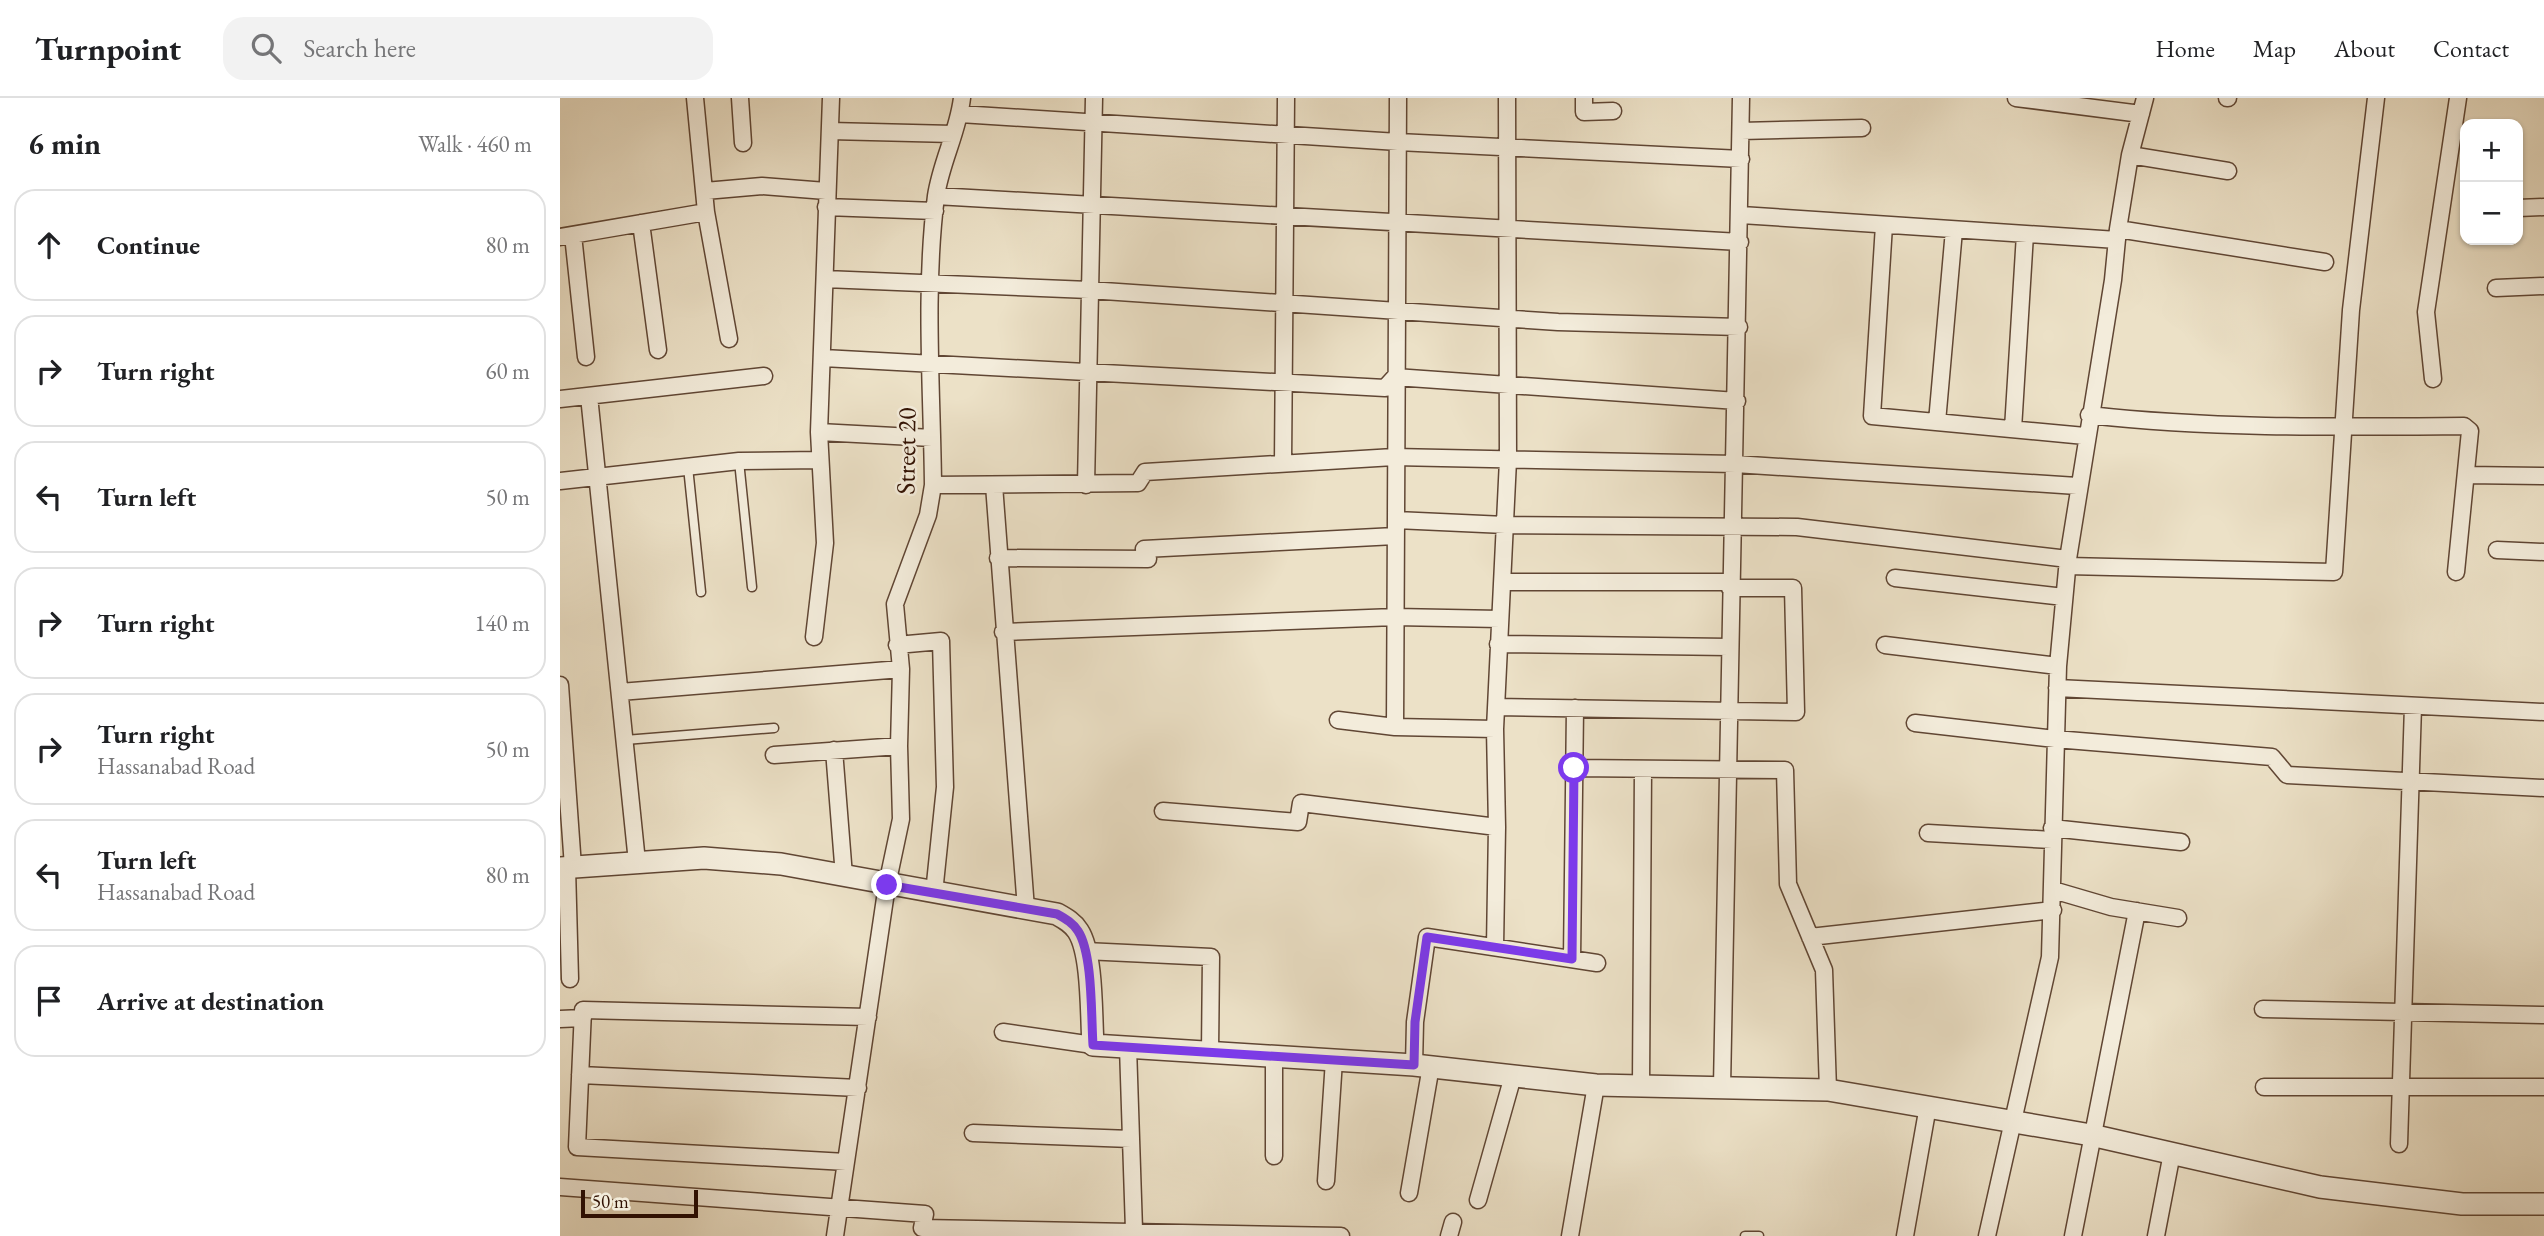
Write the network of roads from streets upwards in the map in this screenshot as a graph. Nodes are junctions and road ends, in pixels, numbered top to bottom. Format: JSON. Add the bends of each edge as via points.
{"nodes":[{"id":1,"x":695,"y":98,"type":"edge"},
{"id":2,"x":740,"y":98,"type":"edge"},
{"id":3,"x":831,"y":98,"type":"edge"},
{"id":4,"x":1094,"y":98,"type":"edge"},
{"id":5,"x":1286,"y":98,"type":"edge"},
{"id":6,"x":1398,"y":98,"type":"edge"},
{"id":7,"x":1507,"y":98,"type":"edge"},
{"id":8,"x":1584,"y":98,"type":"edge"},
{"id":9,"x":1741,"y":98,"type":"edge"},
{"id":10,"x":2017,"y":98,"type":"edge"},
{"id":11,"x":2145,"y":98,"type":"edge"},
{"id":12,"x":2376,"y":98,"type":"edge"},
{"id":13,"x":2458,"y":98,"type":"edge"},
{"id":14,"x":961,"y":106,"type":"edge"},
{"id":15,"x":1613,"y":111,"type":"dead end"},
{"id":16,"x":2141,"y":114,"type":"junction"},
{"id":17,"x":1093,"y":121,"type":"junction"},
{"id":18,"x":1862,"y":128,"type":"dead end"},
{"id":19,"x":830,"y":131,"type":"junction"},
{"id":20,"x":1741,"y":131,"type":"junction"},
{"id":21,"x":953,"y":134,"type":"junction"},
{"id":22,"x":1286,"y":135,"type":"junction"},
{"id":23,"x":1398,"y":142,"type":"junction"},
{"id":24,"x":743,"y":143,"type":"dead end"},
{"id":25,"x":1508,"y":148,"type":"junction"},
{"id":26,"x":2130,"y":155,"type":"junction"},
{"id":27,"x":1741,"y":159,"type":"junction"},
{"id":28,"x":2228,"y":171,"type":"dead end"},
{"id":29,"x":705,"y":191,"type":"junction"},
{"id":30,"x":826,"y":199,"type":"junction"},
{"id":31,"x":935,"y":204,"type":"junction"},
{"id":32,"x":1090,"y":206,"type":"junction"},
{"id":33,"x":2544,"y":207,"type":"edge"},
{"id":34,"x":2523,"y":208,"type":"edge"},
{"id":35,"x":706,"y":212,"type":"junction"},
{"id":36,"x":1741,"y":215,"type":"junction"},
{"id":37,"x":1284,"y":218,"type":"junction"},
{"id":38,"x":641,"y":223,"type":"junction"},
{"id":39,"x":1397,"y":224,"type":"junction"},
{"id":40,"x":1884,"y":225,"type":"junction"},
{"id":41,"x":1954,"y":230,"type":"junction"},
{"id":42,"x":1507,"y":231,"type":"junction"},
{"id":43,"x":2025,"y":234,"type":"junction"},
{"id":44,"x":2117,"y":234,"type":"junction"},
{"id":45,"x":567,"y":236,"type":"edge"},
{"id":46,"x":1740,"y":242,"type":"junction"},
{"id":47,"x":2326,"y":262,"type":"dead end"},
{"id":48,"x":825,"y":279,"type":"junction"},
{"id":49,"x":931,"y":284,"type":"junction"},
{"id":50,"x":2544,"y":286,"type":"edge"},
{"id":51,"x":2496,"y":288,"type":"dead end"},
{"id":52,"x":1089,"y":290,"type":"junction"},
{"id":53,"x":1283,"y":303,"type":"junction"},
{"id":54,"x":1396,"y":309,"type":"junction"},
{"id":55,"x":1509,"y":316,"type":"junction"},
{"id":56,"x":1739,"y":327,"type":"junction"},
{"id":57,"x":729,"y":339,"type":"dead end"},
{"id":58,"x":658,"y":350,"type":"dead end"},
{"id":59,"x":586,"y":357,"type":"dead end"},
{"id":60,"x":823,"y":358,"type":"junction"},
{"id":61,"x":932,"y":365,"type":"junction"},
{"id":62,"x":1087,"y":372,"type":"junction"},
{"id":63,"x":764,"y":376,"type":"dead end"},
{"id":64,"x":1395,"y":377,"type":"junction"},
{"id":65,"x":2433,"y":379,"type":"dead end"},
{"id":66,"x":1283,"y":384,"type":"junction"},
{"id":67,"x":1508,"y":385,"type":"junction"},
{"id":68,"x":589,"y":396,"type":"junction"},
{"id":69,"x":560,"y":399,"type":"edge"},
{"id":70,"x":1737,"y":401,"type":"junction"},
{"id":71,"x":2089,"y":415,"type":"junction"},
{"id":72,"x":1937,"y":422,"type":"junction"},
{"id":73,"x":2344,"y":427,"type":"junction"},
{"id":74,"x":2013,"y":429,"type":"junction"},
{"id":75,"x":819,"y":432,"type":"junction"},
{"id":76,"x":2085,"y":436,"type":"junction"},
{"id":77,"x":932,"y":438,"type":"junction"},
{"id":78,"x":1394,"y":457,"type":"junction"},
{"id":79,"x":820,"y":460,"type":"junction"},
{"id":80,"x":1508,"y":460,"type":"junction"},
{"id":81,"x":1283,"y":463,"type":"junction"},
{"id":82,"x":1735,"y":464,"type":"junction"},
{"id":83,"x":2466,"y":475,"type":"junction"},
{"id":84,"x":2544,"y":476,"type":"edge"},
{"id":85,"x":598,"y":477,"type":"junction"},
{"id":86,"x":560,"y":481,"type":"edge"},
{"id":87,"x":933,"y":485,"type":"junction"},
{"id":88,"x":994,"y":485,"type":"junction"},
{"id":89,"x":1086,"y":485,"type":"junction"},
{"id":90,"x":2077,"y":486,"type":"junction"},
{"id":91,"x":1505,"y":525,"type":"junction"},
{"id":92,"x":1732,"y":526,"type":"junction"},
{"id":93,"x":1395,"y":528,"type":"junction"},
{"id":94,"x":2497,"y":550,"type":"dead end"},
{"id":95,"x":2544,"y":552,"type":"edge"},
{"id":96,"x":998,"y":558,"type":"junction"},
{"id":97,"x":2068,"y":563,"type":"junction"},
{"id":98,"x":2456,"y":572,"type":"dead end"},
{"id":99,"x":1895,"y":578,"type":"dead end"},
{"id":100,"x":1502,"y":582,"type":"junction"},
{"id":101,"x":1730,"y":585,"type":"junction"},
{"id":102,"x":2064,"y":597,"type":"junction"},
{"id":103,"x":1395,"y":617,"type":"junction"},
{"id":104,"x":1500,"y":619,"type":"junction"},
{"id":105,"x":1003,"y":632,"type":"junction"},
{"id":106,"x":814,"y":637,"type":"dead end"},
{"id":107,"x":1498,"y":644,"type":"junction"},
{"id":108,"x":897,"y":645,"type":"junction"},
{"id":109,"x":1885,"y":646,"type":"dead end"},
{"id":110,"x":1729,"y":647,"type":"junction"},
{"id":111,"x":2058,"y":666,"type":"junction"},
{"id":112,"x":901,"y":669,"type":"junction"},
{"id":113,"x":560,"y":685,"type":"edge"},
{"id":114,"x":2057,"y":688,"type":"junction"},
{"id":115,"x":620,"y":692,"type":"junction"},
{"id":116,"x":2413,"y":706,"type":"junction"},
{"id":117,"x":1496,"y":707,"type":"junction"},
{"id":118,"x":1575,"y":708,"type":"junction"},
{"id":119,"x":1728,"y":710,"type":"junction"},
{"id":120,"x":2544,"y":712,"type":"edge"},
{"id":121,"x":1338,"y":720,"type":"dead end"},
{"id":122,"x":1914,"y":723,"type":"dead end"},
{"id":123,"x":1395,"y":727,"type":"junction"},
{"id":124,"x":1495,"y":729,"type":"junction"},
{"id":125,"x":2056,"y":739,"type":"junction"},
{"id":126,"x":562,"y":743,"type":"edge"},
{"id":127,"x":899,"y":746,"type":"junction"},
{"id":128,"x":835,"y":750,"type":"junction"},
{"id":129,"x":774,"y":755,"type":"dead end"},
{"id":130,"x":1574,"y":768,"type":"junction"},
{"id":131,"x":1643,"y":769,"type":"junction"},
{"id":132,"x":1727,"y":770,"type":"junction"},
{"id":133,"x":2409,"y":781,"type":"junction"},
{"id":134,"x":2544,"y":788,"type":"edge"},
{"id":135,"x":1163,"y":811,"type":"dead end"},
{"id":136,"x":1497,"y":827,"type":"junction"},
{"id":137,"x":1928,"y":833,"type":"dead end"},
{"id":138,"x":2052,"y":834,"type":"junction"},
{"id":139,"x":2180,"y":842,"type":"dead end"},
{"id":140,"x":637,"y":862,"type":"junction"},
{"id":141,"x":567,"y":868,"type":"edge"},
{"id":142,"x":844,"y":876,"type":"junction"},
{"id":143,"x":887,"y":885,"type":"junction"},
{"id":144,"x":2053,"y":890,"type":"junction"},
{"id":145,"x":933,"y":893,"type":"junction"},
{"id":146,"x":1026,"y":909,"type":"junction"},
{"id":147,"x":2053,"y":910,"type":"junction"},
{"id":148,"x":2137,"y":911,"type":"junction"},
{"id":149,"x":2179,"y":918,"type":"dead end"},
{"id":150,"x":1810,"y":937,"type":"junction"},
{"id":151,"x":1495,"y":947,"type":"junction"},
{"id":152,"x":1085,"y":951,"type":"junction"},
{"id":153,"x":1572,"y":959,"type":"junction"},
{"id":154,"x":1597,"y":963,"type":"dead end"},
{"id":155,"x":570,"y":979,"type":"dead end"},
{"id":156,"x":2263,"y":1009,"type":"dead end"},
{"id":157,"x":2402,"y":1013,"type":"junction"},
{"id":158,"x":2544,"y":1015,"type":"edge"},
{"id":159,"x":868,"y":1017,"type":"junction"},
{"id":160,"x":583,"y":1018,"type":"junction"},
{"id":161,"x":560,"y":1019,"type":"edge"},
{"id":162,"x":1003,"y":1032,"type":"dead end"},
{"id":163,"x":1093,"y":1045,"type":"junction"},
{"id":164,"x":1128,"y":1047,"type":"junction"},
{"id":165,"x":1210,"y":1052,"type":"junction"},
{"id":166,"x":1274,"y":1056,"type":"junction"},
{"id":167,"x":1334,"y":1060,"type":"junction"},
{"id":168,"x":1423,"y":1065,"type":"junction"},
{"id":169,"x":580,"y":1075,"type":"junction"},
{"id":170,"x":1513,"y":1076,"type":"junction"},
{"id":171,"x":1596,"y":1085,"type":"junction"},
{"id":172,"x":1641,"y":1086,"type":"junction"},
{"id":173,"x":1722,"y":1087,"type":"junction"},
{"id":174,"x":2264,"y":1087,"type":"dead end"},
{"id":175,"x":2400,"y":1087,"type":"junction"},
{"id":176,"x":2544,"y":1087,"type":"edge"},
{"id":177,"x":858,"y":1088,"type":"junction"},
{"id":178,"x":1828,"y":1090,"type":"junction"},
{"id":179,"x":1928,"y":1106,"type":"junction"},
{"id":180,"x":2012,"y":1120,"type":"junction"},
{"id":181,"x":973,"y":1133,"type":"dead end"},
{"id":182,"x":2091,"y":1135,"type":"junction"},
{"id":183,"x":1131,"y":1139,"type":"junction"},
{"id":184,"x":2399,"y":1144,"type":"dead end"},
{"id":185,"x":560,"y":1146,"type":"edge"},
{"id":186,"x":577,"y":1147,"type":"junction"},
{"id":187,"x":2172,"y":1153,"type":"junction"},
{"id":188,"x":1274,"y":1156,"type":"dead end"},
{"id":189,"x":846,"y":1163,"type":"junction"},
{"id":190,"x":1326,"y":1181,"type":"dead end"},
{"id":191,"x":560,"y":1187,"type":"edge"},
{"id":192,"x":1409,"y":1193,"type":"dead end"},
{"id":193,"x":1478,"y":1200,"type":"dead end"},
{"id":194,"x":2544,"y":1205,"type":"edge"},
{"id":195,"x":839,"y":1209,"type":"junction"},
{"id":196,"x":1134,"y":1230,"type":"junction"},
{"id":197,"x":961,"y":1232,"type":"edge"},
{"id":198,"x":1017,"y":1232,"type":"edge"},
{"id":199,"x":1232,"y":1234,"type":"edge"},
{"id":200,"x":835,"y":1236,"type":"edge"},
{"id":201,"x":1341,"y":1236,"type":"edge"},
{"id":202,"x":1570,"y":1236,"type":"edge"},
{"id":203,"x":1905,"y":1236,"type":"edge"},
{"id":204,"x":1987,"y":1236,"type":"edge"},
{"id":205,"x":2073,"y":1236,"type":"edge"},
{"id":206,"x":2156,"y":1236,"type":"edge"}],
"edges":[{"from":1,"to":29,"type":"street"},
{"from":2,"to":24,"type":"street"},
{"from":3,"to":19,"type":"street"},
{"from":4,"to":17,"type":"street"},
{"from":5,"to":22,"type":"street"},
{"from":6,"to":23,"type":"street"},
{"from":7,"to":25,"type":"street"},
{"from":8,"to":15,"type":"street","via":[[1584,111]]},
{"from":9,"to":20,"type":"street"},
{"from":10,"to":16,"type":"street"},
{"from":11,"to":16,"type":"street"},
{"from":12,"to":73,"type":"street","via":[[2351,310]]},
{"from":13,"to":65,"type":"street","via":[[2426,312]]},
{"from":14,"to":17,"type":"street"},
{"from":14,"to":21,"type":"street","name":"Street 20"},
{"from":16,"to":26,"type":"street"},
{"from":17,"to":22,"type":"street"},
{"from":17,"to":32,"type":"street"},
{"from":18,"to":20,"type":"street"},
{"from":19,"to":21,"type":"street"},
{"from":19,"to":30,"type":"street"},
{"from":20,"to":27,"type":"street"},
{"from":21,"to":31,"type":"street","name":"Street 20"},
{"from":22,"to":23,"type":"street"},
{"from":22,"to":37,"type":"street"},
{"from":23,"to":25,"type":"street"},
{"from":23,"to":39,"type":"street"},
{"from":25,"to":27,"type":"street"},
{"from":25,"to":42,"type":"street"},
{"from":26,"to":28,"type":"street"},
{"from":26,"to":44,"type":"street"},
{"from":27,"to":36,"type":"street"},
{"from":29,"to":30,"type":"street","via":[[762,186]]},
{"from":29,"to":35,"type":"street"},
{"from":30,"to":31,"type":"street"},
{"from":30,"to":48,"type":"street"},
{"from":31,"to":32,"type":"street"},
{"from":31,"to":49,"type":"street","name":"Street 20"},
{"from":32,"to":37,"type":"street"},
{"from":32,"to":52,"type":"street"},
{"from":33,"to":34,"type":"street"},
{"from":35,"to":38,"type":"street"},
{"from":35,"to":57,"type":"street"},
{"from":36,"to":40,"type":"street"},
{"from":36,"to":46,"type":"street"},
{"from":37,"to":39,"type":"street"},
{"from":37,"to":53,"type":"street"},
{"from":38,"to":45,"type":"street"},
{"from":38,"to":58,"type":"street"},
{"from":39,"to":42,"type":"street"},
{"from":39,"to":54,"type":"street"},
{"from":40,"to":41,"type":"street"},
{"from":40,"to":72,"type":"street","via":[[1872,416]]},
{"from":41,"to":43,"type":"street"},
{"from":41,"to":72,"type":"street"},
{"from":42,"to":46,"type":"street"},
{"from":42,"to":55,"type":"street"},
{"from":43,"to":44,"type":"street"},
{"from":43,"to":74,"type":"street"},
{"from":44,"to":47,"type":"street"},
{"from":44,"to":71,"type":"street"},
{"from":45,"to":59,"type":"street"},
{"from":46,"to":56,"type":"street"},
{"from":48,"to":49,"type":"street"},
{"from":48,"to":60,"type":"street"},
{"from":49,"to":52,"type":"street"},
{"from":49,"to":61,"type":"street","name":"Street 20"},
{"from":50,"to":51,"type":"street"},
{"from":52,"to":53,"type":"street"},
{"from":52,"to":62,"type":"street"},
{"from":53,"to":54,"type":"street"},
{"from":53,"to":66,"type":"street"},
{"from":54,"to":55,"type":"street"},
{"from":54,"to":64,"type":"street"},
{"from":55,"to":56,"type":"street","via":[[1558,322]]},
{"from":55,"to":67,"type":"street"},
{"from":56,"to":70,"type":"street"},
{"from":60,"to":61,"type":"street"},
{"from":60,"to":75,"type":"street"},
{"from":61,"to":62,"type":"street"},
{"from":61,"to":77,"type":"street","name":"Street 20"},
{"from":62,"to":66,"type":"street"},
{"from":62,"to":89,"type":"street"},
{"from":63,"to":68,"type":"street"},
{"from":64,"to":66,"type":"street","via":[[1385,388]]},
{"from":64,"to":67,"type":"street"},
{"from":64,"to":78,"type":"street"},
{"from":66,"to":81,"type":"street"},
{"from":67,"to":70,"type":"street"},
{"from":67,"to":80,"type":"street"},
{"from":68,"to":69,"type":"street"},
{"from":68,"to":85,"type":"street"},
{"from":70,"to":82,"type":"street"},
{"from":71,"to":73,"type":"street"},
{"from":71,"to":76,"type":"street"},
{"from":72,"to":74,"type":"street"},
{"from":73,"to":83,"type":"street","via":[[2464,426],[2470,431]]},
{"from":73,"to":97,"type":"street","via":[[2334,572]]},
{"from":74,"to":76,"type":"street"},
{"from":75,"to":77,"type":"street"},
{"from":75,"to":79,"type":"street"},
{"from":76,"to":90,"type":"street"},
{"from":77,"to":87,"type":"street","name":"Street 20"},
{"from":78,"to":80,"type":"street"},
{"from":78,"to":81,"type":"street"},
{"from":78,"to":93,"type":"street"},
{"from":79,"to":85,"type":"street","via":[[739,461]]},
{"from":79,"to":106,"type":"street","via":[[825,543]]},
{"from":80,"to":82,"type":"street"},
{"from":80,"to":91,"type":"street"},
{"from":81,"to":89,"type":"street","via":[[1145,472],[1138,483]]},
{"from":82,"to":90,"type":"street"},
{"from":82,"to":92,"type":"street"},
{"from":83,"to":84,"type":"street"},
{"from":83,"to":98,"type":"street"},
{"from":85,"to":86,"type":"street"},
{"from":85,"to":115,"type":"street"},
{"from":87,"to":88,"type":"street"},
{"from":87,"to":108,"type":"street","name":"Street 20","via":[[928,515],[895,604]]},
{"from":88,"to":89,"type":"street"},
{"from":88,"to":96,"type":"street"},
{"from":90,"to":97,"type":"street"},
{"from":91,"to":92,"type":"street"},
{"from":91,"to":93,"type":"street"},
{"from":91,"to":100,"type":"street"},
{"from":92,"to":97,"type":"street","via":[[1797,527]]},
{"from":92,"to":101,"type":"street"},
{"from":93,"to":96,"type":"street","via":[[1144,550],[1147,559]]},
{"from":93,"to":103,"type":"street"},
{"from":94,"to":95,"type":"street"},
{"from":96,"to":105,"type":"street"},
{"from":97,"to":102,"type":"street"},
{"from":99,"to":102,"type":"street"},
{"from":100,"to":101,"type":"street"},
{"from":100,"to":104,"type":"street"},
{"from":101,"to":110,"type":"street"},
{"from":101,"to":119,"type":"street","via":[[1793,588],[1796,712]]},
{"from":102,"to":111,"type":"street"},
{"from":103,"to":104,"type":"street"},
{"from":103,"to":105,"type":"street"},
{"from":103,"to":123,"type":"street"},
{"from":104,"to":107,"type":"street"},
{"from":105,"to":146,"type":"street"},
{"from":107,"to":110,"type":"street"},
{"from":107,"to":117,"type":"street"},
{"from":108,"to":112,"type":"street","name":"Street 20"},
{"from":108,"to":145,"type":"street","via":[[941,641],[945,787]]},
{"from":109,"to":111,"type":"street"},
{"from":110,"to":119,"type":"street"},
{"from":111,"to":114,"type":"street"},
{"from":112,"to":115,"type":"street"},
{"from":112,"to":127,"type":"street","name":"Street 20"},
{"from":113,"to":126,"type":"street"},
{"from":114,"to":116,"type":"street"},
{"from":114,"to":125,"type":"street"},
{"from":115,"to":140,"type":"street"},
{"from":116,"to":120,"type":"street"},
{"from":116,"to":133,"type":"street"},
{"from":117,"to":118,"type":"street"},
{"from":117,"to":124,"type":"street"},
{"from":118,"to":119,"type":"street"},
{"from":118,"to":130,"type":"street"},
{"from":119,"to":132,"type":"street"},
{"from":121,"to":123,"type":"street"},
{"from":122,"to":125,"type":"street"},
{"from":123,"to":124,"type":"street"},
{"from":124,"to":136,"type":"street"},
{"from":125,"to":133,"type":"street","via":[[2272,757],[2287,775]]},
{"from":125,"to":138,"type":"street"},
{"from":126,"to":141,"type":"street"},
{"from":127,"to":128,"type":"street"},
{"from":127,"to":143,"type":"street","name":"Street 20","via":[[901,819]]},
{"from":128,"to":129,"type":"street"},
{"from":128,"to":142,"type":"street"},
{"from":130,"to":131,"type":"street"},
{"from":130,"to":153,"type":"street"},
{"from":131,"to":132,"type":"street"},
{"from":131,"to":172,"type":"street"},
{"from":132,"to":150,"type":"street","via":[[1786,770],[1788,884]]},
{"from":132,"to":173,"type":"street"},
{"from":133,"to":134,"type":"street"},
{"from":133,"to":157,"type":"street"},
{"from":135,"to":136,"type":"street","via":[[1298,822],[1301,803]]},
{"from":136,"to":151,"type":"street"},
{"from":137,"to":138,"type":"street"},
{"from":138,"to":139,"type":"street"},
{"from":138,"to":144,"type":"street"},
{"from":140,"to":141,"type":"street"},
{"from":140,"to":142,"type":"street","via":[[704,858],[781,864]]},
{"from":141,"to":155,"type":"street"},
{"from":142,"to":143,"type":"street"},
{"from":143,"to":145,"type":"street"},
{"from":143,"to":159,"type":"street","name":"Street 20"},
{"from":144,"to":147,"type":"street"},
{"from":144,"to":148,"type":"street"},
{"from":145,"to":146,"type":"street"},
{"from":146,"to":152,"type":"street","via":[[1057,914],[1071,922]]},
{"from":147,"to":150,"type":"street"},
{"from":147,"to":180,"type":"street","via":[[2050,957]]},
{"from":148,"to":149,"type":"street"},
{"from":148,"to":182,"type":"street"},
{"from":150,"to":178,"type":"street","via":[[1824,970]]},
{"from":151,"to":153,"type":"street"},
{"from":151,"to":168,"type":"street","via":[[1427,937],[1415,1022]]},
{"from":152,"to":163,"type":"street"},
{"from":152,"to":165,"type":"street","via":[[1211,957]]},
{"from":153,"to":154,"type":"street"},
{"from":156,"to":157,"type":"street"},
{"from":157,"to":158,"type":"street"},
{"from":157,"to":175,"type":"street"},
{"from":159,"to":160,"type":"street","via":[[583,1010]]},
{"from":159,"to":177,"type":"street","name":"Street 20"},
{"from":160,"to":161,"type":"street"},
{"from":160,"to":169,"type":"street"},
{"from":162,"to":163,"type":"street"},
{"from":163,"to":164,"type":"street"},
{"from":164,"to":165,"type":"street"},
{"from":164,"to":183,"type":"street"},
{"from":165,"to":166,"type":"street"},
{"from":166,"to":167,"type":"street"},
{"from":166,"to":188,"type":"street"},
{"from":167,"to":168,"type":"street"},
{"from":167,"to":190,"type":"street"},
{"from":168,"to":170,"type":"street"},
{"from":168,"to":192,"type":"street"},
{"from":169,"to":177,"type":"street"},
{"from":169,"to":186,"type":"street"},
{"from":170,"to":171,"type":"street"},
{"from":170,"to":193,"type":"street"},
{"from":171,"to":172,"type":"street"},
{"from":171,"to":202,"type":"street"},
{"from":172,"to":173,"type":"street"},
{"from":173,"to":178,"type":"street"},
{"from":174,"to":175,"type":"street"},
{"from":175,"to":176,"type":"street"},
{"from":175,"to":184,"type":"street"},
{"from":177,"to":189,"type":"street","name":"Street 20"},
{"from":178,"to":179,"type":"street"},
{"from":179,"to":180,"type":"street"},
{"from":179,"to":203,"type":"street"},
{"from":180,"to":182,"type":"street"},
{"from":180,"to":204,"type":"street"},
{"from":181,"to":183,"type":"street"},
{"from":182,"to":187,"type":"street"},
{"from":182,"to":205,"type":"street"},
{"from":183,"to":196,"type":"street"},
{"from":185,"to":186,"type":"street"},
{"from":186,"to":189,"type":"street"},
{"from":187,"to":194,"type":"street","via":[[2367,1194]]},
{"from":187,"to":206,"type":"street"},
{"from":189,"to":195,"type":"street","name":"Street 20"},
{"from":191,"to":195,"type":"street"},
{"from":195,"to":197,"type":"street","via":[[925,1214],[922,1228]]},
{"from":195,"to":200,"type":"street","name":"Street 20"},
{"from":196,"to":198,"type":"street"},
{"from":196,"to":199,"type":"street"},
{"from":197,"to":198,"type":"street"},
{"from":199,"to":201,"type":"street"}]}
